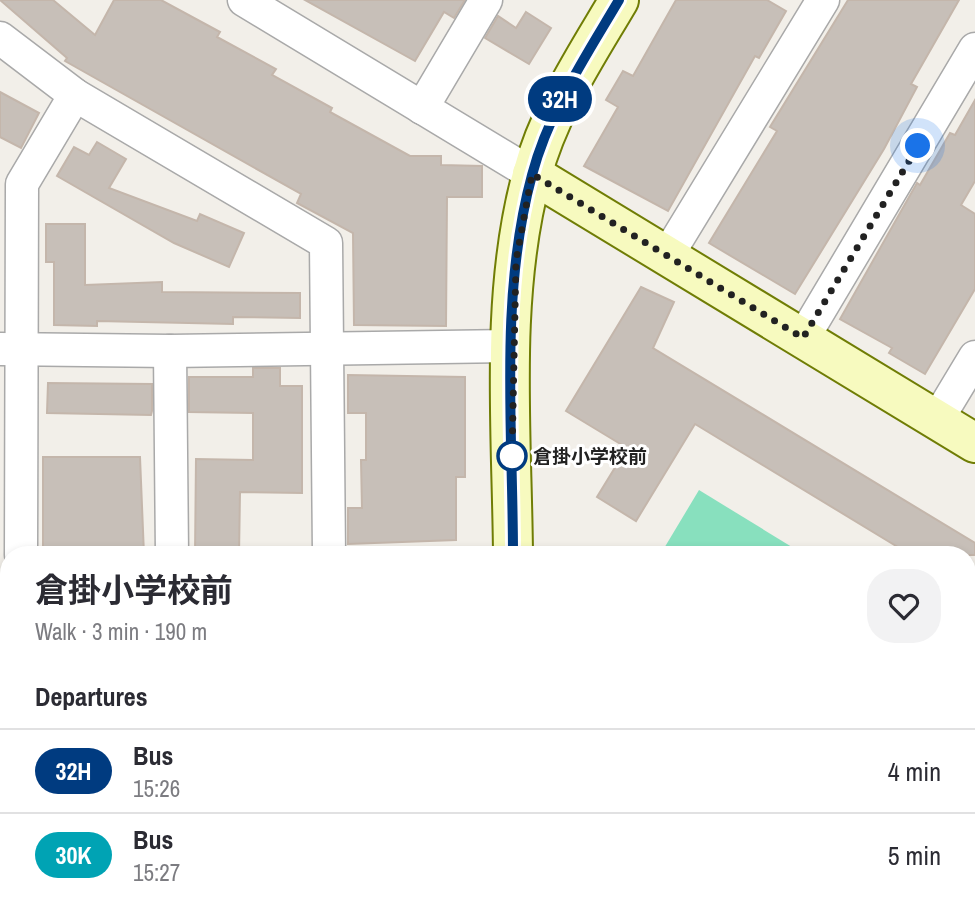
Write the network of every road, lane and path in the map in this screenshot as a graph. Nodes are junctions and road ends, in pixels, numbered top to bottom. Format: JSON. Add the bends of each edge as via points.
{"nodes":[{"id":1,"x":244,"y":0,"type":"edge"},
{"id":2,"x":486,"y":0,"type":"edge"},
{"id":3,"x":619,"y":0,"type":"edge"},
{"id":4,"x":823,"y":0,"type":"edge"},
{"id":5,"x":0,"y":38,"type":"edge"},
{"id":6,"x":975,"y":49,"type":"edge"},
{"id":7,"x":75,"y":95,"type":"junction"},
{"id":8,"x":422,"y":108,"type":"junction"},
{"id":9,"x":532,"y":174,"type":"junction"},
{"id":10,"x":667,"y":256,"type":"junction"},
{"id":11,"x":803,"y":338,"type":"junction"},
{"id":12,"x":512,"y":346,"type":"junction"},
{"id":13,"x":12,"y":349,"type":"edge"},
{"id":14,"x":328,"y":349,"type":"junction"},
{"id":15,"x":170,"y":351,"type":"junction"},
{"id":16,"x":975,"y":357,"type":"edge"},
{"id":17,"x":937,"y":420,"type":"junction"},
{"id":18,"x":975,"y":443,"type":"edge"},
{"id":19,"x":11,"y":517,"type":"edge"},
{"id":20,"x":19,"y":546,"type":"edge"},
{"id":21,"x":172,"y":546,"type":"edge"},
{"id":22,"x":329,"y":546,"type":"edge"},
{"id":23,"x":513,"y":546,"type":"edge"}],
"edges":[{"from":1,"to":8,"type":"street"},
{"from":2,"to":8,"type":"street"},
{"from":3,"to":9,"type":"street","via":[[561,97]]},
{"from":4,"to":10,"type":"street"},
{"from":5,"to":7,"type":"street"},
{"from":6,"to":11,"type":"street"},
{"from":7,"to":13,"type":"street","via":[[22,184]]},
{"from":7,"to":14,"type":"street","via":[[326,243]]},
{"from":8,"to":9,"type":"street"},
{"from":9,"to":10,"type":"street"},
{"from":9,"to":12,"type":"street","via":[[516,261]]},
{"from":10,"to":11,"type":"street"},
{"from":11,"to":17,"type":"street"},
{"from":12,"to":14,"type":"street"},
{"from":12,"to":23,"type":"street"},
{"from":13,"to":15,"type":"street"},
{"from":13,"to":19,"type":"street"},
{"from":14,"to":15,"type":"street"},
{"from":14,"to":22,"type":"street"},
{"from":15,"to":21,"type":"street"},
{"from":16,"to":17,"type":"street"},
{"from":17,"to":18,"type":"street"},
{"from":19,"to":20,"type":"street"}]}
